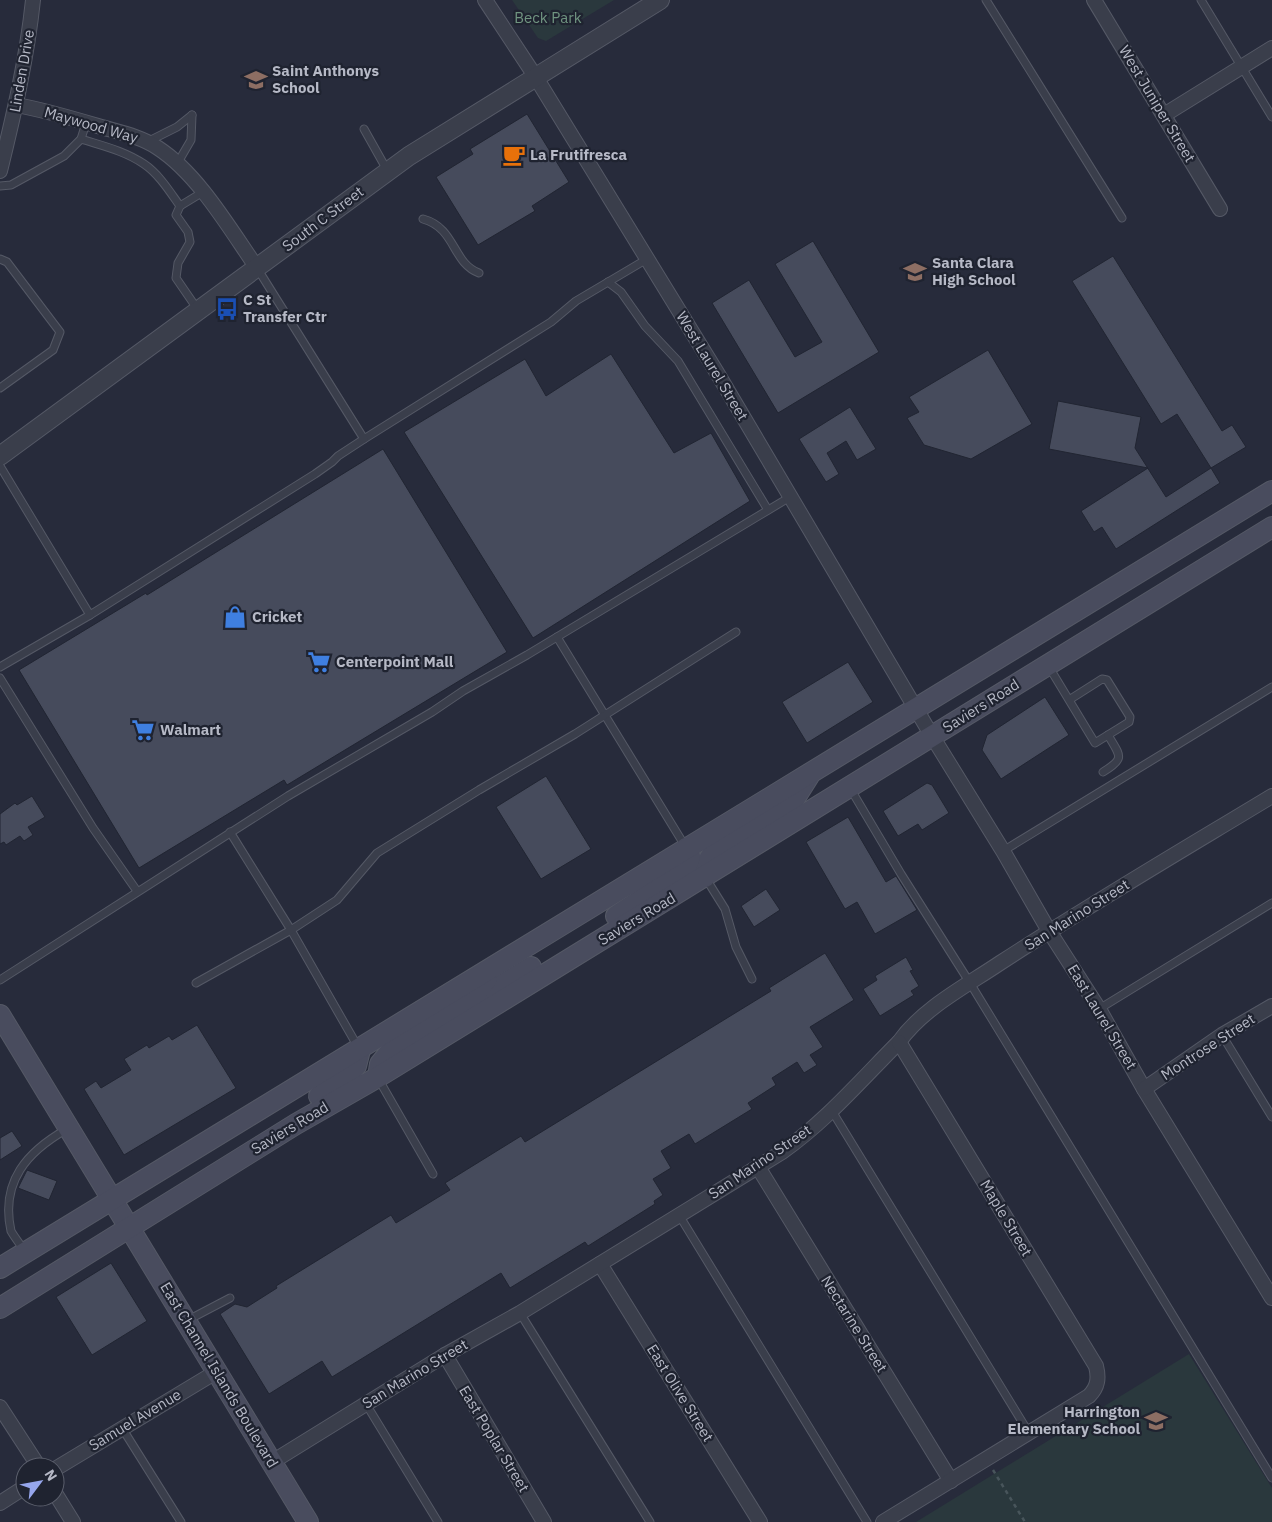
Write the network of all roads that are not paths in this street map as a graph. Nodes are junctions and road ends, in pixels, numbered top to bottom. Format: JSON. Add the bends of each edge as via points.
{"nodes":[{"id":1,"x":33,"y":0,"type":"edge"},
{"id":2,"x":485,"y":0,"type":"edge"},
{"id":3,"x":660,"y":0,"type":"edge"},
{"id":4,"x":986,"y":0,"type":"edge"},
{"id":5,"x":1094,"y":0,"type":"edge"},
{"id":6,"x":1201,"y":0,"type":"edge"},
{"id":7,"x":1272,"y":48,"type":"edge"},
{"id":8,"x":1242,"y":67,"type":"junction"},
{"id":9,"x":535,"y":76,"type":"junction"},
{"id":10,"x":17,"y":105,"type":"junction"},
{"id":11,"x":1164,"y":115,"type":"junction"},
{"id":12,"x":1272,"y":117,"type":"edge"},
{"id":13,"x":86,"y":123,"type":"junction"},
{"id":14,"x":364,"y":129,"type":"dead end"},
{"id":15,"x":82,"y":139,"type":"junction"},
{"id":16,"x":147,"y":142,"type":"junction"},
{"id":17,"x":177,"y":164,"type":"junction"},
{"id":18,"x":0,"y":171,"type":"edge"},
{"id":19,"x":388,"y":171,"type":"junction"},
{"id":20,"x":0,"y":186,"type":"edge"},
{"id":21,"x":203,"y":192,"type":"junction"},
{"id":22,"x":180,"y":206,"type":"junction"},
{"id":23,"x":1220,"y":209,"type":"dead end"},
{"id":24,"x":1122,"y":218,"type":"dead end"},
{"id":25,"x":423,"y":219,"type":"dead end"},
{"id":26,"x":0,"y":258,"type":"edge"},
{"id":27,"x":648,"y":259,"type":"junction"},
{"id":28,"x":257,"y":268,"type":"junction"},
{"id":29,"x":479,"y":273,"type":"dead end"},
{"id":30,"x":608,"y":282,"type":"junction"},
{"id":31,"x":199,"y":311,"type":"junction"},
{"id":32,"x":0,"y":388,"type":"edge"},
{"id":33,"x":364,"y":439,"type":"junction"},
{"id":34,"x":0,"y":456,"type":"edge"},
{"id":35,"x":0,"y":466,"type":"edge"},
{"id":36,"x":1272,"y":491,"type":"edge"},
{"id":37,"x":790,"y":496,"type":"junction"},
{"id":38,"x":768,"y":510,"type":"junction"},
{"id":39,"x":1272,"y":528,"type":"edge"},
{"id":40,"x":90,"y":615,"type":"junction"},
{"id":41,"x":736,"y":632,"type":"dead end"},
{"id":42,"x":557,"y":638,"type":"junction"},
{"id":43,"x":1047,"y":665,"type":"junction"},
{"id":44,"x":0,"y":667,"type":"edge"},
{"id":45,"x":0,"y":678,"type":"edge"},
{"id":46,"x":1272,"y":687,"type":"edge"},
{"id":47,"x":1069,"y":700,"type":"junction"},
{"id":48,"x":917,"y":709,"type":"junction"},
{"id":49,"x":605,"y":715,"type":"junction"},
{"id":50,"x":932,"y":736,"type":"junction"},
{"id":51,"x":1108,"y":736,"type":"junction"},
{"id":52,"x":812,"y":772,"type":"junction"},
{"id":53,"x":1103,"y":772,"type":"dead end"},
{"id":54,"x":850,"y":787,"type":"junction"},
{"id":55,"x":1272,"y":796,"type":"edge"},
{"id":56,"x":230,"y":832,"type":"junction"},
{"id":57,"x":686,"y":848,"type":"junction"},
{"id":58,"x":1003,"y":851,"type":"junction"},
{"id":59,"x":705,"y":877,"type":"junction"},
{"id":60,"x":137,"y":891,"type":"junction"},
{"id":61,"x":1272,"y":903,"type":"edge"},
{"id":62,"x":291,"y":930,"type":"junction"},
{"id":63,"x":1049,"y":931,"type":"junction"},
{"id":64,"x":501,"y":962,"type":"junction"},
{"id":65,"x":0,"y":980,"type":"edge"},
{"id":66,"x":752,"y":980,"type":"dead end"},
{"id":67,"x":196,"y":982,"type":"dead end"},
{"id":68,"x":970,"y":983,"type":"junction"},
{"id":69,"x":1272,"y":1006,"type":"edge"},
{"id":70,"x":1099,"y":1009,"type":"junction"},
{"id":71,"x":485,"y":1011,"type":"junction"},
{"id":72,"x":0,"y":1014,"type":"edge"},
{"id":73,"x":1222,"y":1036,"type":"junction"},
{"id":74,"x":898,"y":1042,"type":"junction"},
{"id":75,"x":360,"y":1050,"type":"junction"},
{"id":76,"x":378,"y":1077,"type":"junction"},
{"id":77,"x":1144,"y":1089,"type":"junction"},
{"id":78,"x":832,"y":1111,"type":"junction"},
{"id":79,"x":1272,"y":1117,"type":"edge"},
{"id":80,"x":69,"y":1128,"type":"junction"},
{"id":81,"x":272,"y":1139,"type":"junction"},
{"id":82,"x":758,"y":1167,"type":"junction"},
{"id":83,"x":433,"y":1174,"type":"dead end"},
{"id":84,"x":113,"y":1199,"type":"junction"},
{"id":85,"x":679,"y":1215,"type":"junction"},
{"id":86,"x":130,"y":1229,"type":"junction"},
{"id":87,"x":25,"y":1253,"type":"junction"},
{"id":88,"x":600,"y":1264,"type":"junction"},
{"id":89,"x":0,"y":1268,"type":"edge"},
{"id":90,"x":230,"y":1298,"type":"dead end"},
{"id":91,"x":1272,"y":1298,"type":"edge"},
{"id":92,"x":0,"y":1308,"type":"edge"},
{"id":93,"x":520,"y":1313,"type":"junction"},
{"id":94,"x":186,"y":1322,"type":"junction"},
{"id":95,"x":445,"y":1355,"type":"junction"},
{"id":96,"x":216,"y":1372,"type":"junction"},
{"id":97,"x":366,"y":1404,"type":"junction"},
{"id":98,"x":0,"y":1407,"type":"edge"},
{"id":99,"x":122,"y":1427,"type":"junction"},
{"id":100,"x":1029,"y":1433,"type":"junction"},
{"id":101,"x":32,"y":1457,"type":"edge"},
{"id":102,"x":272,"y":1462,"type":"junction"},
{"id":103,"x":65,"y":1463,"type":"edge"},
{"id":104,"x":1272,"y":1478,"type":"edge"},
{"id":105,"x":950,"y":1481,"type":"junction"},
{"id":106,"x":15,"y":1494,"type":"edge"},
{"id":107,"x":0,"y":1503,"type":"edge"},
{"id":108,"x":64,"y":1507,"type":"edge"},
{"id":109,"x":73,"y":1522,"type":"edge"},
{"id":110,"x":181,"y":1522,"type":"edge"},
{"id":111,"x":308,"y":1522,"type":"edge"},
{"id":112,"x":438,"y":1522,"type":"edge"},
{"id":113,"x":544,"y":1522,"type":"edge"},
{"id":114,"x":650,"y":1522,"type":"edge"},
{"id":115,"x":760,"y":1522,"type":"edge"},
{"id":116,"x":867,"y":1522,"type":"edge"},
{"id":117,"x":883,"y":1522,"type":"edge"}],
"edges":[{"from":1,"to":10,"type":"street","name":"Linden Drive"},
{"from":2,"to":9,"type":"street","name":"West Laurel Street"},
{"from":3,"to":9,"type":"street","name":"South C Street"},
{"from":4,"to":24,"type":"lane"},
{"from":5,"to":11,"type":"street","name":"West Juniper Street"},
{"from":6,"to":8,"type":"lane"},
{"from":7,"to":8,"type":"street"},
{"from":8,"to":11,"type":"street"},
{"from":8,"to":12,"type":"lane"},
{"from":9,"to":19,"type":"street","name":"South C Street"},
{"from":9,"to":27,"type":"street","name":"West Laurel Street"},
{"from":10,"to":13,"type":"street","name":"Maywood Way"},
{"from":10,"to":18,"type":"street","name":"Linden Drive"},
{"from":11,"to":23,"type":"street","name":"West Juniper Street"},
{"from":13,"to":15,"type":"lane"},
{"from":13,"to":16,"type":"street","name":"Maywood Way"},
{"from":14,"to":19,"type":"lane"},
{"from":15,"to":20,"type":"lane","via":[[64,156],[11,185]]},
{"from":15,"to":22,"type":"lane","via":[[145,164]]},
{"from":16,"to":17,"type":"street","name":"Maywood Way"},
{"from":16,"to":17,"type":"lane","via":[[177,127],[192,115],[191,140]]},
{"from":17,"to":21,"type":"street","name":"Maywood Way"},
{"from":19,"to":28,"type":"street","name":"South C Street"},
{"from":21,"to":22,"type":"lane"},
{"from":21,"to":28,"type":"street","name":"Maywood Way"},
{"from":22,"to":31,"type":"lane","via":[[176,215],[188,232],[190,242],[178,262],[176,278]]},
{"from":25,"to":29,"type":"lane","via":[[444,231],[468,267]]},
{"from":26,"to":32,"type":"lane","via":[[7,262],[60,332],[53,350]]},
{"from":27,"to":30,"type":"lane"},
{"from":27,"to":37,"type":"street","name":"West Laurel Street"},
{"from":28,"to":31,"type":"street","name":"South C Street"},
{"from":28,"to":33,"type":"lane"},
{"from":30,"to":33,"type":"lane","via":[[551,322]]},
{"from":30,"to":38,"type":"lane","via":[[621,292],[645,326],[678,361]]},
{"from":31,"to":34,"type":"street","name":"South C Street"},
{"from":33,"to":40,"type":"lane","via":[[316,474]]},
{"from":35,"to":40,"type":"lane"},
{"from":36,"to":48,"type":"main road","name":"Saviers Road"},
{"from":37,"to":38,"type":"lane"},
{"from":37,"to":48,"type":"street","name":"West Laurel Street"},
{"from":38,"to":42,"type":"lane"},
{"from":39,"to":43,"type":"main road","name":"Saviers Road"},
{"from":40,"to":44,"type":"lane"},
{"from":41,"to":49,"type":"lane"},
{"from":42,"to":49,"type":"lane"},
{"from":42,"to":56,"type":"lane"},
{"from":43,"to":47,"type":"lane"},
{"from":43,"to":50,"type":"main road","name":"Saviers Road"},
{"from":45,"to":60,"type":"lane","via":[[88,820]]},
{"from":46,"to":58,"type":"lane"},
{"from":47,"to":51,"type":"lane","via":[[1096,743]]},
{"from":47,"to":51,"type":"lane","via":[[1107,680],[1130,717],[1129,722]]},
{"from":48,"to":50,"type":"street","name":"West Laurel Street"},
{"from":48,"to":52,"type":"main road","name":"Saviers Road"},
{"from":49,"to":57,"type":"lane"},
{"from":49,"to":62,"type":"lane","via":[[377,853],[336,900]]},
{"from":50,"to":54,"type":"main road","name":"Saviers Road"},
{"from":50,"to":58,"type":"street","name":"East Laurel Street"},
{"from":51,"to":53,"type":"lane","via":[[1119,754],[1119,761]]},
{"from":52,"to":57,"type":"main road","name":"Saviers Road"},
{"from":52,"to":59,"type":"main road","via":[[792,802],[713,853],[707,863]]},
{"from":54,"to":59,"type":"main road","name":"Saviers Road"},
{"from":54,"to":68,"type":"lane"},
{"from":55,"to":63,"type":"street","name":"San Marino Street"},
{"from":56,"to":60,"type":"lane"},
{"from":56,"to":62,"type":"lane"},
{"from":57,"to":64,"type":"main road","name":"Saviers Road"},
{"from":57,"to":71,"type":"main road","via":[[690,856],[687,866],[678,876],[503,984]]},
{"from":58,"to":63,"type":"street","name":"East Laurel Street"},
{"from":59,"to":66,"type":"lane","via":[[725,909],[736,947]]},
{"from":59,"to":71,"type":"main road","name":"Saviers Road"},
{"from":60,"to":65,"type":"lane"},
{"from":61,"to":70,"type":"lane"},
{"from":62,"to":67,"type":"lane"},
{"from":62,"to":75,"type":"lane"},
{"from":63,"to":68,"type":"street","name":"San Marino Street"},
{"from":63,"to":70,"type":"street","name":"East Laurel Street"},
{"from":64,"to":75,"type":"main road","name":"Saviers Road"},
{"from":64,"to":76,"type":"main road","via":[[474,995],[398,1042],[380,1064]]},
{"from":68,"to":74,"type":"street","name":"San Marino Street","via":[[937,1005]]},
{"from":68,"to":104,"type":"lane"},
{"from":69,"to":73,"type":"street","name":"Montrose Street"},
{"from":70,"to":77,"type":"street","name":"East Laurel Street"},
{"from":71,"to":76,"type":"main road","name":"Saviers Road"},
{"from":72,"to":80,"type":"main road","name":"East Channel Islands Boulevard"},
{"from":73,"to":77,"type":"street","name":"Montrose Street"},
{"from":73,"to":79,"type":"lane"},
{"from":74,"to":78,"type":"street","name":"San Marino Street"},
{"from":74,"to":100,"type":"street","name":"Maple Street","via":[[1096,1366],[1097,1385],[1089,1396]]},
{"from":75,"to":81,"type":"main road","via":[[356,1066],[340,1083],[293,1113]]},
{"from":75,"to":84,"type":"main road","name":"Saviers Road"},
{"from":76,"to":81,"type":"main road","name":"Saviers Road"},
{"from":76,"to":83,"type":"lane"},
{"from":77,"to":91,"type":"street","name":"East Laurel Street"},
{"from":78,"to":82,"type":"street","name":"San Marino Street","via":[[801,1138]]},
{"from":78,"to":100,"type":"lane"},
{"from":80,"to":84,"type":"main road","name":"East Channel Islands Boulevard"},
{"from":80,"to":87,"type":"lane","via":[[45,1141],[19,1163],[9,1178],[4,1193],[5,1208],[11,1230]]},
{"from":81,"to":86,"type":"main road","name":"Saviers Road"},
{"from":82,"to":85,"type":"street","name":"San Marino Street"},
{"from":82,"to":105,"type":"street","name":"Nectarine Street"},
{"from":84,"to":86,"type":"main road","name":"East Channel Islands Boulevard"},
{"from":84,"to":87,"type":"main road","name":"Saviers Road"},
{"from":85,"to":88,"type":"street","name":"San Marino Street"},
{"from":85,"to":116,"type":"lane"},
{"from":86,"to":92,"type":"main road","name":"Saviers Road"},
{"from":86,"to":94,"type":"main road","name":"East Channel Islands Boulevard"},
{"from":87,"to":89,"type":"main road","name":"Saviers Road"},
{"from":88,"to":93,"type":"street","name":"San Marino Street"},
{"from":88,"to":115,"type":"street","name":"East Olive Street"},
{"from":90,"to":94,"type":"lane"},
{"from":93,"to":95,"type":"street","name":"San Marino Street"},
{"from":93,"to":114,"type":"lane"},
{"from":94,"to":96,"type":"main road","name":"East Channel Islands Boulevard"},
{"from":95,"to":97,"type":"street","name":"San Marino Street"},
{"from":95,"to":113,"type":"street","name":"East Poplar Street"},
{"from":96,"to":99,"type":"street","name":"Samuel Avenue"},
{"from":96,"to":102,"type":"main road","name":"East Channel Islands Boulevard"},
{"from":97,"to":102,"type":"street","name":"San Marino Street"},
{"from":97,"to":112,"type":"lane"},
{"from":98,"to":101,"type":"street"},
{"from":99,"to":103,"type":"street","name":"Samuel Avenue"},
{"from":99,"to":110,"type":"lane"},
{"from":100,"to":105,"type":"street"},
{"from":102,"to":111,"type":"main road","name":"East Channel Islands Boulevard"},
{"from":105,"to":117,"type":"street"},
{"from":106,"to":107,"type":"street"},
{"from":108,"to":109,"type":"street"}]}
